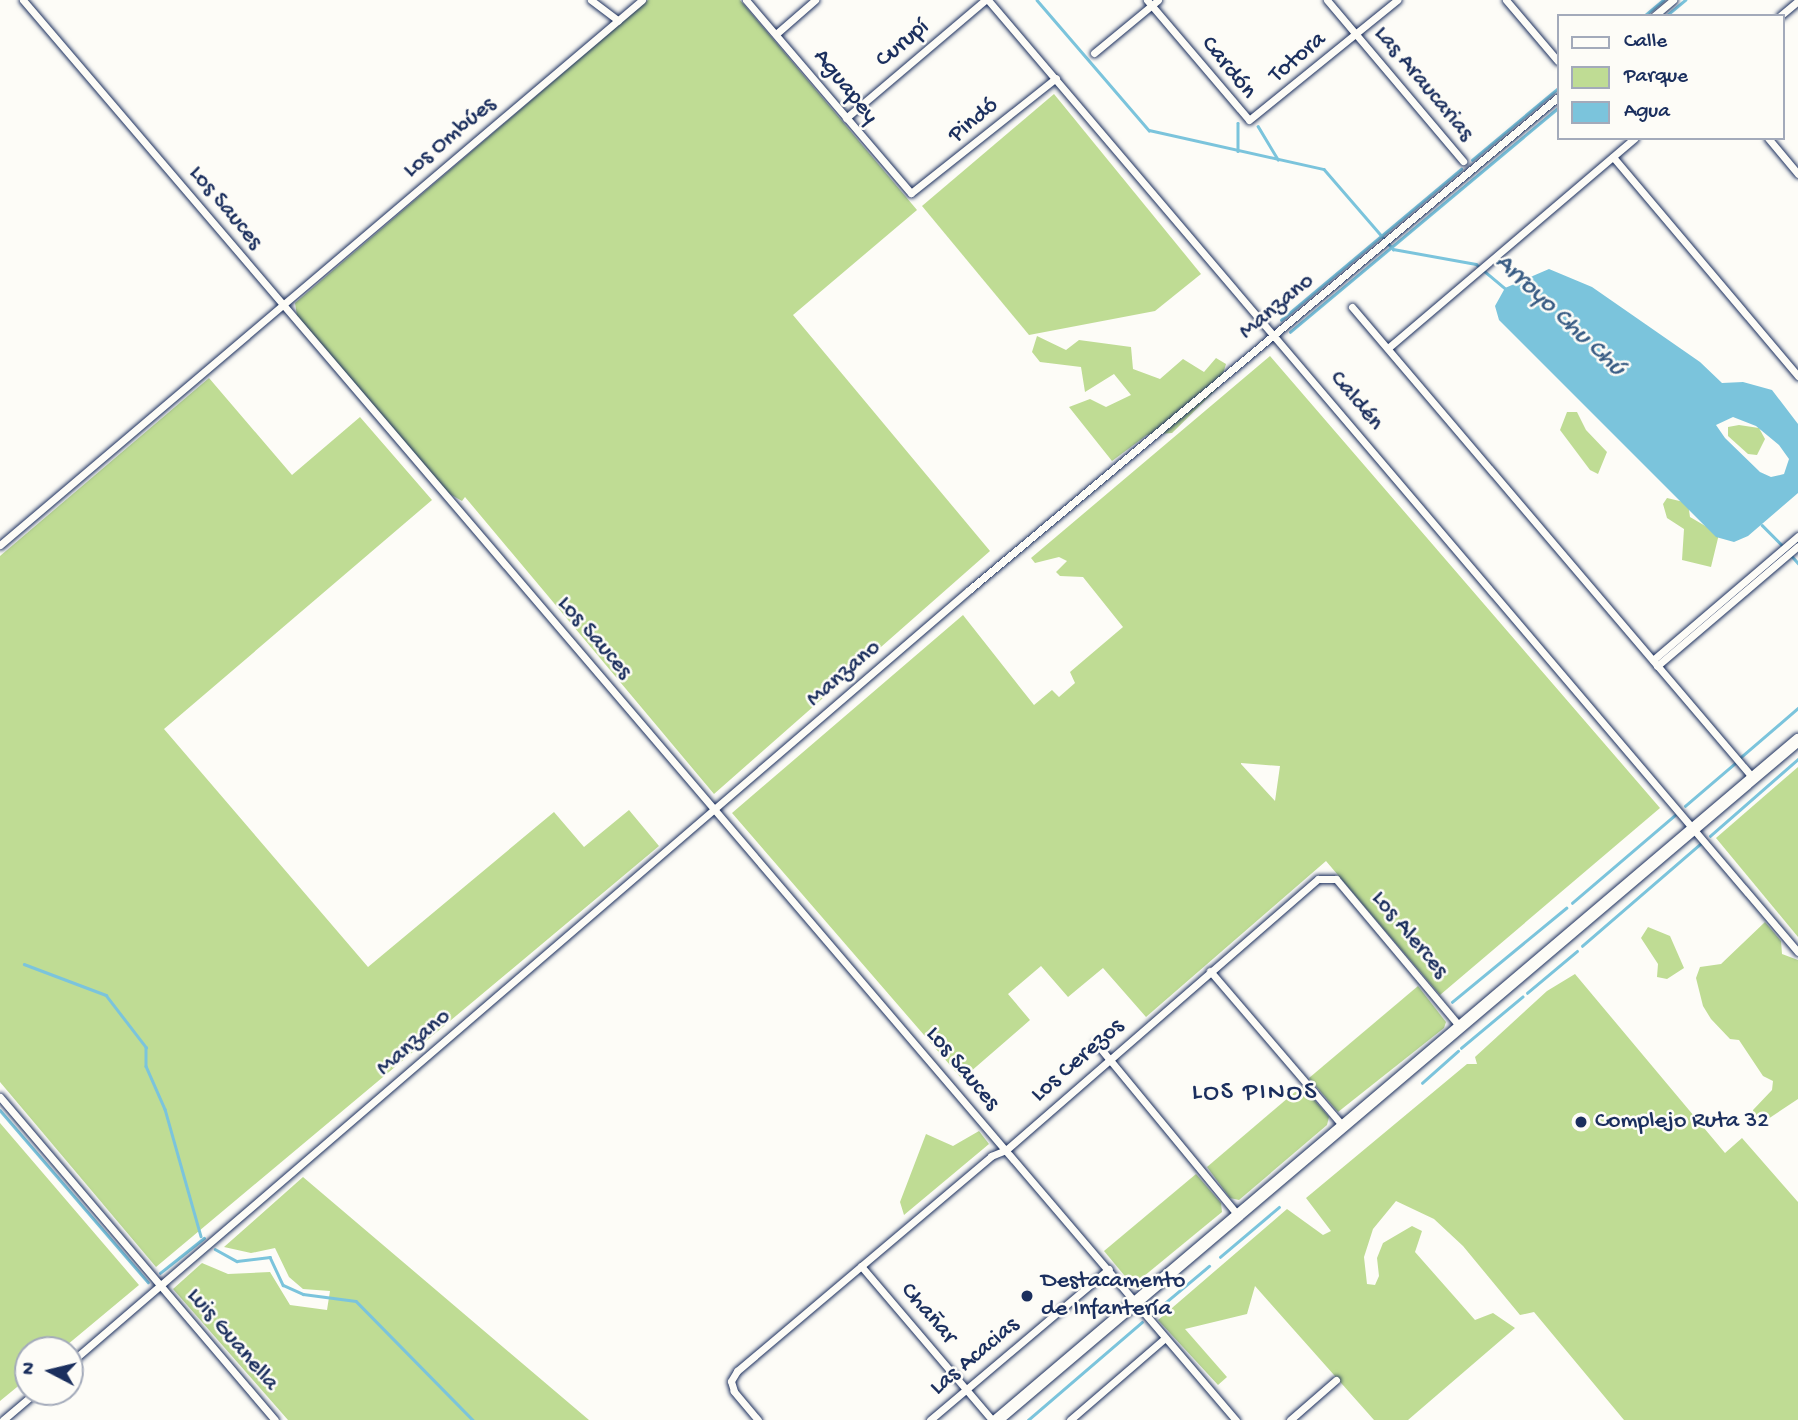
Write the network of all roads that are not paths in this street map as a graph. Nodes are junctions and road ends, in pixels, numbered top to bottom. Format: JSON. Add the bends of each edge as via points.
{"nodes":[{"id":1,"x":23,"y":0,"type":"edge"},
{"id":2,"x":591,"y":0,"type":"edge"},
{"id":3,"x":642,"y":0,"type":"edge"},
{"id":4,"x":746,"y":0,"type":"edge"},
{"id":5,"x":815,"y":0,"type":"edge"},
{"id":6,"x":987,"y":0,"type":"edge"},
{"id":7,"x":1327,"y":0,"type":"edge"},
{"id":8,"x":1397,"y":0,"type":"edge"},
{"id":9,"x":1506,"y":0,"type":"edge"},
{"id":10,"x":1673,"y":0,"type":"edge"},
{"id":11,"x":1798,"y":1,"type":"edge"},
{"id":12,"x":1152,"y":2,"type":"edge"},
{"id":13,"x":1656,"y":14,"type":"edge"},
{"id":14,"x":1782,"y":14,"type":"edge"},
{"id":15,"x":618,"y":20,"type":"junction"},
{"id":16,"x":776,"y":34,"type":"junction"},
{"id":17,"x":1356,"y":34,"type":"junction"},
{"id":18,"x":1094,"y":53,"type":"dead end"},
{"id":19,"x":1556,"y":59,"type":"edge"},
{"id":20,"x":1056,"y":78,"type":"junction"},
{"id":21,"x":1556,"y":99,"type":"edge"},
{"id":22,"x":846,"y":118,"type":"junction"},
{"id":23,"x":1256,"y":119,"type":"joint"},
{"id":24,"x":1633,"y":140,"type":"edge"},
{"id":25,"x":1770,"y":140,"type":"edge"},
{"id":26,"x":1613,"y":157,"type":"junction"},
{"id":27,"x":1463,"y":161,"type":"dead end"},
{"id":28,"x":1798,"y":174,"type":"edge"},
{"id":29,"x":917,"y":194,"type":"joint"},
{"id":30,"x":283,"y":306,"type":"junction"},
{"id":31,"x":1353,"y":307,"type":"dead end"},
{"id":32,"x":1274,"y":335,"type":"junction"},
{"id":33,"x":1388,"y":348,"type":"junction"},
{"id":34,"x":1798,"y":376,"type":"edge"},
{"id":35,"x":1798,"y":536,"type":"edge"},
{"id":36,"x":0,"y":545,"type":"edge"},
{"id":37,"x":1793,"y":547,"type":"edge"},
{"id":38,"x":1655,"y":663,"type":"junction"},
{"id":39,"x":1798,"y":740,"type":"edge"},
{"id":40,"x":1753,"y":778,"type":"junction"},
{"id":41,"x":716,"y":810,"type":"junction"},
{"id":42,"x":1694,"y":828,"type":"junction"},
{"id":43,"x":1323,"y":877,"type":"joint"},
{"id":44,"x":1798,"y":952,"type":"edge"},
{"id":45,"x":1210,"y":971,"type":"junction"},
{"id":46,"x":1460,"y":1027,"type":"junction"},
{"id":47,"x":1096,"y":1043,"type":"dead end"},
{"id":48,"x":1109,"y":1060,"type":"junction"},
{"id":49,"x":0,"y":1097,"type":"edge"},
{"id":50,"x":1343,"y":1126,"type":"junction"},
{"id":51,"x":1006,"y":1150,"type":"junction"},
{"id":52,"x":1236,"y":1213,"type":"junction"},
{"id":53,"x":861,"y":1266,"type":"junction"},
{"id":54,"x":1109,"y":1269,"type":"junction"},
{"id":55,"x":160,"y":1285,"type":"junction"},
{"id":56,"x":1136,"y":1301,"type":"junction"},
{"id":57,"x":1165,"y":1338,"type":"junction"},
{"id":58,"x":84,"y":1351,"type":"edge"},
{"id":59,"x":1336,"y":1380,"type":"dead end"},
{"id":60,"x":967,"y":1390,"type":"junction"},
{"id":61,"x":20,"y":1406,"type":"edge"},
{"id":62,"x":1076,"y":1418,"type":"edge"},
{"id":63,"x":3,"y":1420,"type":"edge"},
{"id":64,"x":275,"y":1420,"type":"edge"},
{"id":65,"x":758,"y":1420,"type":"edge"},
{"id":66,"x":930,"y":1420,"type":"edge"},
{"id":67,"x":995,"y":1420,"type":"edge"},
{"id":68,"x":1236,"y":1420,"type":"edge"},
{"id":69,"x":1290,"y":1420,"type":"edge"}],
"edges":[{"from":1,"to":30,"type":"street","name":"Los Sauces"},
{"from":2,"to":15,"type":"street"},
{"from":3,"to":15,"type":"street","name":"Los Ombúes"},
{"from":4,"to":16,"type":"street","name":"Aguapey"},
{"from":5,"to":16,"type":"street"},
{"from":6,"to":20,"type":"street","name":"Caldén"},
{"from":6,"to":22,"type":"street","name":"Curupí"},
{"from":7,"to":17,"type":"street","name":"Las Araucarias"},
{"from":8,"to":17,"type":"street","name":"Totora"},
{"from":9,"to":19,"type":"street"},
{"from":10,"to":13,"type":"street"},
{"from":11,"to":14,"type":"street"},
{"from":12,"to":18,"type":"street"},
{"from":12,"to":23,"type":"street","name":"Cardón","via":[[1244,118]]},
{"from":15,"to":30,"type":"street","name":"Los Ombúes"},
{"from":16,"to":22,"type":"street","name":"Aguapey"},
{"from":17,"to":23,"type":"street","name":"Totora"},
{"from":17,"to":27,"type":"street","name":"Las Araucarias"},
{"from":20,"to":29,"type":"street","name":"Pindó"},
{"from":20,"to":32,"type":"street","name":"Caldén"},
{"from":21,"to":32,"type":"street","name":"Manzano"},
{"from":22,"to":29,"type":"street","name":"Aguapey","via":[[906,192]]},
{"from":24,"to":26,"type":"street"},
{"from":25,"to":28,"type":"street"},
{"from":26,"to":33,"type":"street"},
{"from":26,"to":34,"type":"street"},
{"from":30,"to":36,"type":"street","name":"Los Ombúes"},
{"from":30,"to":41,"type":"street","name":"Los Sauces"},
{"from":31,"to":33,"type":"street"},
{"from":32,"to":41,"type":"street","name":"Manzano"},
{"from":32,"to":42,"type":"street","name":"Caldén"},
{"from":33,"to":38,"type":"street"},
{"from":35,"to":37,"type":"street"},
{"from":37,"to":38,"type":"street"},
{"from":38,"to":40,"type":"street"},
{"from":39,"to":40,"type":"main road"},
{"from":40,"to":42,"type":"main road"},
{"from":41,"to":51,"type":"street","name":"Los Sauces"},
{"from":41,"to":55,"type":"street","name":"Manzano"},
{"from":42,"to":44,"type":"street","name":"Caldén"},
{"from":42,"to":46,"type":"main road"},
{"from":43,"to":45,"type":"street","name":"Los Cerezos"},
{"from":43,"to":46,"type":"street","name":"Los Alerces","via":[[1336,879]]},
{"from":45,"to":48,"type":"street","name":"Los Cerezos"},
{"from":45,"to":50,"type":"street"},
{"from":46,"to":50,"type":"main road"},
{"from":47,"to":48,"type":"street"},
{"from":48,"to":51,"type":"street","name":"Los Cerezos"},
{"from":48,"to":52,"type":"street"},
{"from":49,"to":55,"type":"street","name":"Luis Guanella"},
{"from":50,"to":52,"type":"main road"},
{"from":51,"to":53,"type":"street","name":"Los Cerezos","via":[[991,1156]]},
{"from":51,"to":54,"type":"street","name":"Los Sauces"},
{"from":52,"to":56,"type":"main road"},
{"from":53,"to":60,"type":"street","name":"Chañar"},
{"from":53,"to":65,"type":"street","name":"Los Cerezos","via":[[737,1371],[731,1381]]},
{"from":54,"to":56,"type":"street","name":"Los Sauces"},
{"from":54,"to":60,"type":"street","name":"Las Acacias"},
{"from":55,"to":58,"type":"street","name":"Manzano"},
{"from":55,"to":64,"type":"street","name":"Luis Guanella"},
{"from":56,"to":57,"type":"street","name":"Los Sauces"},
{"from":56,"to":67,"type":"main road"},
{"from":57,"to":62,"type":"street"},
{"from":57,"to":68,"type":"street","name":"Los Sauces"},
{"from":59,"to":69,"type":"street"},
{"from":60,"to":66,"type":"street","name":"Las Acacias"},
{"from":60,"to":67,"type":"street","name":"Chañar"},
{"from":61,"to":63,"type":"street"}]}
